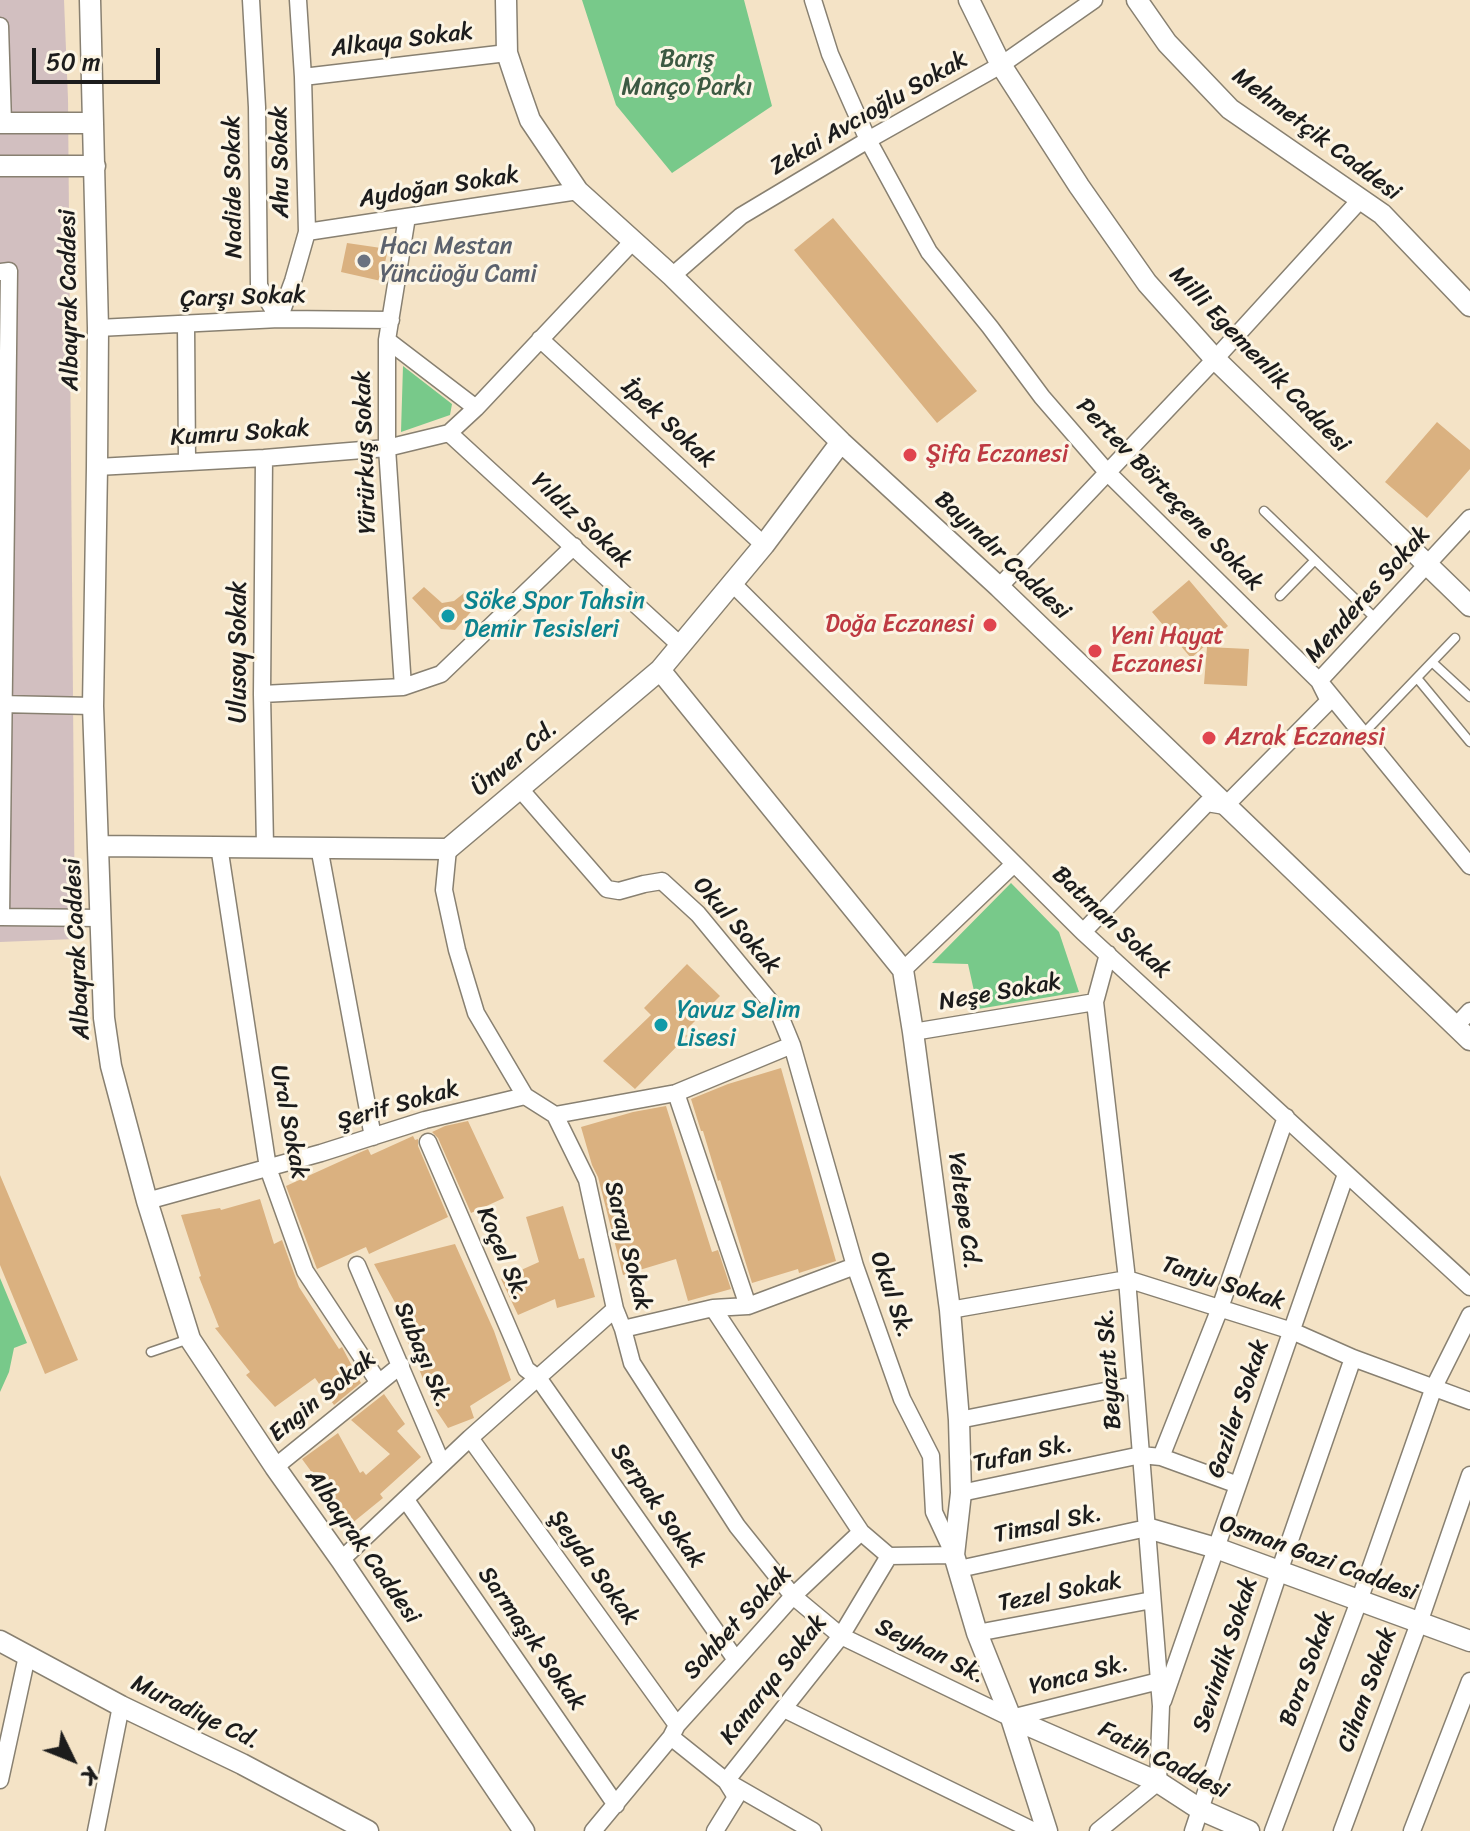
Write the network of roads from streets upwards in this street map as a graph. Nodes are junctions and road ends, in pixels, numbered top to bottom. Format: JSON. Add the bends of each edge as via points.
{"nodes":[{"id":1,"x":90,"y":0,"type":"edge"},
{"id":2,"x":251,"y":0,"type":"edge"},
{"id":3,"x":298,"y":0,"type":"edge"},
{"id":4,"x":506,"y":0,"type":"edge"},
{"id":5,"x":813,"y":0,"type":"edge"},
{"id":6,"x":969,"y":0,"type":"edge"},
{"id":7,"x":1094,"y":0,"type":"edge"},
{"id":8,"x":1137,"y":0,"type":"edge"},
{"id":9,"x":0,"y":26,"type":"edge"},
{"id":10,"x":507,"y":53,"type":"junction"},
{"id":11,"x":1001,"y":65,"type":"junction"},
{"id":12,"x":303,"y":77,"type":"junction"},
{"id":13,"x":2,"y":123,"type":"edge"},
{"id":14,"x":93,"y":123,"type":"junction"},
{"id":15,"x":868,"y":140,"type":"junction"},
{"id":16,"x":0,"y":166,"type":"edge"},
{"id":17,"x":95,"y":166,"type":"junction"},
{"id":18,"x":578,"y":191,"type":"junction"},
{"id":19,"x":1360,"y":200,"type":"junction"},
{"id":20,"x":407,"y":217,"type":"junction"},
{"id":21,"x":307,"y":232,"type":"junction"},
{"id":22,"x":634,"y":240,"type":"junction"},
{"id":23,"x":4,"y":271,"type":"edge"},
{"id":24,"x":672,"y":276,"type":"junction"},
{"id":25,"x":1470,"y":306,"type":"edge"},
{"id":26,"x":279,"y":319,"type":"junction"},
{"id":27,"x":391,"y":320,"type":"junction"},
{"id":28,"x":186,"y":324,"type":"junction"},
{"id":29,"x":98,"y":328,"type":"junction"},
{"id":30,"x":540,"y":339,"type":"junction"},
{"id":31,"x":387,"y":340,"type":"junction"},
{"id":32,"x":1215,"y":359,"type":"junction"},
{"id":33,"x":476,"y":408,"type":"junction"},
{"id":34,"x":4,"y":417,"type":"edge"},
{"id":35,"x":449,"y":433,"type":"junction"},
{"id":36,"x":841,"y":442,"type":"junction"},
{"id":37,"x":387,"y":448,"type":"junction"},
{"id":38,"x":264,"y":458,"type":"junction"},
{"id":39,"x":187,"y":462,"type":"junction"},
{"id":40,"x":97,"y":467,"type":"junction"},
{"id":41,"x":1107,"y":472,"type":"junction"},
{"id":42,"x":1470,"y":518,"type":"edge"},
{"id":43,"x":764,"y":545,"type":"junction"},
{"id":44,"x":574,"y":546,"type":"junction"},
{"id":45,"x":1427,"y":564,"type":"junction"},
{"id":46,"x":3,"y":571,"type":"edge"},
{"id":47,"x":731,"y":582,"type":"junction"},
{"id":48,"x":999,"y":587,"type":"junction"},
{"id":49,"x":1470,"y":606,"type":"edge"},
{"id":50,"x":680,"y":645,"type":"junction"},
{"id":51,"x":660,"y":670,"type":"junction"},
{"id":52,"x":1319,"y":681,"type":"junction"},
{"id":53,"x":403,"y":687,"type":"junction"},
{"id":54,"x":262,"y":694,"type":"junction"},
{"id":55,"x":2,"y":704,"type":"edge"},
{"id":56,"x":93,"y":706,"type":"junction"},
{"id":57,"x":520,"y":789,"type":"junction"},
{"id":58,"x":1225,"y":806,"type":"junction"},
{"id":59,"x":1,"y":842,"type":"edge"},
{"id":60,"x":99,"y":846,"type":"junction"},
{"id":61,"x":219,"y":846,"type":"junction"},
{"id":62,"x":265,"y":846,"type":"junction"},
{"id":63,"x":319,"y":847,"type":"junction"},
{"id":64,"x":448,"y":849,"type":"junction"},
{"id":65,"x":1014,"y":864,"type":"junction"},
{"id":66,"x":1470,"y":866,"type":"edge"},
{"id":67,"x":1,"y":917,"type":"edge"},
{"id":68,"x":101,"y":918,"type":"junction"},
{"id":69,"x":1083,"y":932,"type":"junction"},
{"id":70,"x":1108,"y":954,"type":"junction"},
{"id":71,"x":903,"y":970,"type":"junction"},
{"id":72,"x":1095,"y":1002,"type":"junction"},
{"id":73,"x":1465,"y":1026,"type":"edge"},
{"id":74,"x":913,"y":1032,"type":"junction"},
{"id":75,"x":792,"y":1045,"type":"junction"},
{"id":76,"x":676,"y":1093,"type":"junction"},
{"id":77,"x":525,"y":1096,"type":"junction"},
{"id":78,"x":555,"y":1115,"type":"junction"},
{"id":79,"x":1286,"y":1117,"type":"junction"},
{"id":80,"x":373,"y":1137,"type":"junction"},
{"id":81,"x":428,"y":1142,"type":"dead end"},
{"id":82,"x":268,"y":1168,"type":"junction"},
{"id":83,"x":1346,"y":1174,"type":"junction"},
{"id":84,"x":147,"y":1201,"type":"junction"},
{"id":85,"x":357,"y":1265,"type":"dead end"},
{"id":86,"x":855,"y":1266,"type":"junction"},
{"id":87,"x":1127,"y":1279,"type":"junction"},
{"id":88,"x":1470,"y":1287,"type":"edge"},
{"id":89,"x":748,"y":1306,"type":"junction"},
{"id":90,"x":713,"y":1308,"type":"junction"},
{"id":91,"x":1220,"y":1308,"type":"junction"},
{"id":92,"x":615,"y":1309,"type":"junction"},
{"id":93,"x":950,"y":1310,"type":"junction"},
{"id":94,"x":1470,"y":1317,"type":"edge"},
{"id":95,"x":623,"y":1329,"type":"junction"},
{"id":96,"x":1292,"y":1331,"type":"junction"},
{"id":97,"x":1353,"y":1358,"type":"junction"},
{"id":98,"x":401,"y":1365,"type":"junction"},
{"id":99,"x":539,"y":1379,"type":"junction"},
{"id":100,"x":379,"y":1383,"type":"junction"},
{"id":101,"x":1135,"y":1385,"type":"junction"},
{"id":102,"x":1434,"y":1387,"type":"junction"},
{"id":103,"x":1470,"y":1401,"type":"edge"},
{"id":104,"x":959,"y":1420,"type":"junction"},
{"id":105,"x":470,"y":1438,"type":"junction"},
{"id":106,"x":1141,"y":1455,"type":"junction"},
{"id":107,"x":1161,"y":1457,"type":"junction"},
{"id":108,"x":442,"y":1464,"type":"junction"},
{"id":109,"x":275,"y":1467,"type":"junction"},
{"id":110,"x":1470,"y":1475,"type":"edge"},
{"id":111,"x":1238,"y":1485,"type":"junction"},
{"id":112,"x":961,"y":1493,"type":"junction"},
{"id":113,"x":406,"y":1500,"type":"junction"},
{"id":114,"x":1147,"y":1528,"type":"junction"},
{"id":115,"x":861,"y":1532,"type":"junction"},
{"id":116,"x":1216,"y":1548,"type":"junction"},
{"id":117,"x":889,"y":1556,"type":"junction"},
{"id":118,"x":341,"y":1560,"type":"junction"},
{"id":119,"x":956,"y":1562,"type":"junction"},
{"id":120,"x":1279,"y":1572,"type":"junction"},
{"id":121,"x":793,"y":1596,"type":"junction"},
{"id":122,"x":1152,"y":1600,"type":"junction"},
{"id":123,"x":1359,"y":1601,"type":"junction"},
{"id":124,"x":1419,"y":1623,"type":"junction"},
{"id":125,"x":977,"y":1633,"type":"junction"},
{"id":126,"x":841,"y":1636,"type":"junction"},
{"id":127,"x":0,"y":1641,"type":"edge"},
{"id":128,"x":1470,"y":1641,"type":"edge"},
{"id":129,"x":27,"y":1656,"type":"junction"},
{"id":130,"x":736,"y":1660,"type":"junction"},
{"id":131,"x":1159,"y":1681,"type":"junction"},
{"id":132,"x":1470,"y":1681,"type":"edge"},
{"id":133,"x":121,"y":1706,"type":"junction"},
{"id":134,"x":1161,"y":1706,"type":"junction"},
{"id":135,"x":784,"y":1709,"type":"junction"},
{"id":136,"x":1011,"y":1718,"type":"junction"},
{"id":137,"x":674,"y":1731,"type":"junction"},
{"id":138,"x":0,"y":1780,"type":"edge"},
{"id":139,"x":726,"y":1781,"type":"junction"},
{"id":140,"x":1158,"y":1782,"type":"junction"},
{"id":141,"x":616,"y":1805,"type":"junction"},
{"id":142,"x":1201,"y":1810,"type":"junction"},
{"id":143,"x":96,"y":1831,"type":"edge"},
{"id":144,"x":368,"y":1831,"type":"edge"},
{"id":145,"x":523,"y":1831,"type":"edge"},
{"id":146,"x":593,"y":1831,"type":"edge"},
{"id":147,"x":715,"y":1831,"type":"edge"},
{"id":148,"x":813,"y":1831,"type":"edge"},
{"id":149,"x":1034,"y":1831,"type":"edge"},
{"id":150,"x":1047,"y":1831,"type":"edge"},
{"id":151,"x":1098,"y":1831,"type":"edge"},
{"id":152,"x":1193,"y":1831,"type":"edge"},
{"id":153,"x":1249,"y":1831,"type":"edge"},
{"id":154,"x":1273,"y":1831,"type":"edge"},
{"id":155,"x":1342,"y":1831,"type":"edge"},
{"id":156,"x":1412,"y":1831,"type":"edge"}],
"edges":[{"from":1,"to":14,"type":"street","name":"Albayrak Caddesi"},
{"from":2,"to":26,"type":"street","name":"Nadide Sokak","via":[[259,286]]},
{"from":3,"to":12,"type":"street","name":"Ahu Sokak"},
{"from":4,"to":10,"type":"street","name":"Bayındır Caddesi"},
{"from":5,"to":15,"type":"street","name":"Pertev Börteçene Sokak"},
{"from":6,"to":11,"type":"street","name":"Milli Egemenlik Caddesi"},
{"from":7,"to":11,"type":"street","name":"Zekai Avcıoğlu Sokak"},
{"from":8,"to":19,"type":"street","name":"Mehmetçik Caddesi","via":[[1167,43],[1230,109]]},
{"from":9,"to":13,"type":"street"},
{"from":10,"to":12,"type":"street","name":"Alkaya Sokak"},
{"from":10,"to":18,"type":"street","name":"Bayındır Caddesi","via":[[530,120]]},
{"from":11,"to":15,"type":"street","name":"Zekai Avcıoğlu Sokak"},
{"from":11,"to":32,"type":"street","name":"Milli Egemenlik Caddesi","via":[[1147,283]]},
{"from":12,"to":21,"type":"street","name":"Ahu Sokak"},
{"from":13,"to":14,"type":"street"},
{"from":14,"to":17,"type":"street","name":"Albayrak Caddesi"},
{"from":15,"to":24,"type":"street","name":"Zekai Avcıoğlu Sokak","via":[[741,216]]},
{"from":15,"to":41,"type":"street","name":"Pertev Börteçene Sokak","via":[[929,252]]},
{"from":16,"to":17,"type":"street"},
{"from":17,"to":29,"type":"street","name":"Albayrak Caddesi"},
{"from":18,"to":20,"type":"street","name":"Aydoğan Sokak"},
{"from":18,"to":22,"type":"street","name":"Bayındır Caddesi"},
{"from":19,"to":25,"type":"street","name":"Mehmetçik Caddesi","via":[[1382,214]]},
{"from":19,"to":32,"type":"street"},
{"from":20,"to":21,"type":"street","name":"Aydoğan Sokak"},
{"from":20,"to":27,"type":"street","name":"Yürürkuş Sokak"},
{"from":21,"to":26,"type":"street","name":"Ahu Sokak"},
{"from":22,"to":24,"type":"street","name":"Bayındır Caddesi"},
{"from":22,"to":30,"type":"street"},
{"from":23,"to":34,"type":"street"},
{"from":24,"to":36,"type":"street","name":"Bayındır Caddesi"},
{"from":26,"to":27,"type":"street","name":"Çarşı Sokak"},
{"from":26,"to":28,"type":"street","name":"Çarşı Sokak"},
{"from":27,"to":31,"type":"street","name":"Yürürkuş Sokak"},
{"from":28,"to":29,"type":"street","name":"Çarşı Sokak"},
{"from":28,"to":39,"type":"street"},
{"from":29,"to":40,"type":"street","name":"Albayrak Caddesi"},
{"from":30,"to":33,"type":"street"},
{"from":30,"to":43,"type":"street","name":"İpek Sokak"},
{"from":31,"to":33,"type":"street"},
{"from":31,"to":37,"type":"street","name":"Yürürkuş Sokak"},
{"from":32,"to":41,"type":"street"},
{"from":32,"to":45,"type":"street","name":"Milli Egemenlik Caddesi"},
{"from":33,"to":35,"type":"street"},
{"from":34,"to":46,"type":"street"},
{"from":35,"to":37,"type":"street","name":"Kumru Sokak"},
{"from":35,"to":44,"type":"street","name":"Yıldız Sokak"},
{"from":36,"to":43,"type":"street","name":"Ünver Cd."},
{"from":36,"to":48,"type":"street","name":"Bayındır Caddesi"},
{"from":37,"to":38,"type":"street","name":"Kumru Sokak"},
{"from":37,"to":53,"type":"street","name":"Yürürkuş Sokak"},
{"from":38,"to":39,"type":"street","name":"Kumru Sokak"},
{"from":38,"to":54,"type":"street","name":"Ulusoy Sokak"},
{"from":39,"to":40,"type":"street","name":"Kumru Sokak"},
{"from":40,"to":56,"type":"street","name":"Albayrak Caddesi"},
{"from":41,"to":48,"type":"street"},
{"from":41,"to":52,"type":"street","name":"Pertev Börteçene Sokak"},
{"from":42,"to":45,"type":"street","name":"Menderes Sokak"},
{"from":43,"to":47,"type":"street","name":"Ünver Cd."},
{"from":44,"to":50,"type":"street","name":"Yıldız Sokak"},
{"from":44,"to":53,"type":"street","via":[[441,674]]},
{"from":45,"to":49,"type":"street","name":"Milli Egemenlik Caddesi"},
{"from":45,"to":52,"type":"street","name":"Menderes Sokak"},
{"from":46,"to":55,"type":"street"},
{"from":47,"to":50,"type":"street","name":"Ünver Cd."},
{"from":47,"to":65,"type":"street","name":"Batman Sokak"},
{"from":48,"to":58,"type":"street","name":"Bayındır Caddesi"},
{"from":50,"to":51,"type":"street","name":"Ünver Cd."},
{"from":51,"to":57,"type":"street","name":"Ünver Cd."},
{"from":51,"to":71,"type":"street","name":"Yeltepe Cd."},
{"from":52,"to":58,"type":"street","name":"Menderes Sokak","via":[[1329,701]]},
{"from":52,"to":66,"type":"street","name":"Pertev Börteçene Sokak"},
{"from":53,"to":54,"type":"street"},
{"from":54,"to":62,"type":"street","name":"Ulusoy Sokak"},
{"from":55,"to":56,"type":"street"},
{"from":55,"to":59,"type":"street"},
{"from":56,"to":60,"type":"street","name":"Albayrak Caddesi"},
{"from":57,"to":64,"type":"street","name":"Ünver Cd."},
{"from":57,"to":75,"type":"street","name":"Okul Sokak","via":[[607,889],[662,881],[689,905],[778,1011]]},
{"from":58,"to":69,"type":"street","name":"Menderes Sokak","via":[[1207,803]]},
{"from":58,"to":73,"type":"street","name":"Bayındır Caddesi"},
{"from":59,"to":67,"type":"street"},
{"from":60,"to":61,"type":"street"},
{"from":60,"to":68,"type":"street","name":"Albayrak Caddesi"},
{"from":61,"to":62,"type":"street"},
{"from":61,"to":82,"type":"street","name":"Ural Sokak"},
{"from":62,"to":63,"type":"street"},
{"from":63,"to":64,"type":"street"},
{"from":63,"to":80,"type":"street"},
{"from":64,"to":77,"type":"street","via":[[444,890],[476,1013]]},
{"from":65,"to":69,"type":"street","name":"Batman Sokak"},
{"from":65,"to":71,"type":"street"},
{"from":67,"to":68,"type":"street"},
{"from":68,"to":84,"type":"street","name":"Albayrak Caddesi","via":[[111,1066]]},
{"from":69,"to":70,"type":"street","name":"Batman Sokak"},
{"from":70,"to":72,"type":"street","name":"Beyazıt Sk."},
{"from":70,"to":79,"type":"street","name":"Batman Sokak"},
{"from":71,"to":74,"type":"street","name":"Yeltepe Cd."},
{"from":72,"to":74,"type":"street","name":"Neşe Sokak"},
{"from":72,"to":87,"type":"street","name":"Beyazıt Sk."},
{"from":74,"to":93,"type":"street","name":"Yeltepe Cd."},
{"from":75,"to":76,"type":"street"},
{"from":75,"to":86,"type":"street","name":"Okul Sk."},
{"from":76,"to":78,"type":"street"},
{"from":76,"to":89,"type":"street"},
{"from":77,"to":78,"type":"street"},
{"from":77,"to":80,"type":"street","name":"Şerif Sokak"},
{"from":78,"to":92,"type":"street","name":"Saray Sokak","via":[[587,1180]]},
{"from":79,"to":83,"type":"street","name":"Batman Sokak"},
{"from":79,"to":91,"type":"street"},
{"from":80,"to":82,"type":"street","name":"Şerif Sokak"},
{"from":81,"to":99,"type":"street","name":"Koçel Sk.","via":[[526,1369]]},
{"from":82,"to":84,"type":"street","name":"Şerif Sokak"},
{"from":82,"to":100,"type":"street","name":"Ural Sokak","via":[[305,1271]]},
{"from":83,"to":88,"type":"street","name":"Batman Sokak"},
{"from":83,"to":96,"type":"street","name":"Gaziler Sokak"},
{"from":84,"to":109,"type":"street","name":"Albayrak Caddesi","via":[[190,1339]]},
{"from":85,"to":98,"type":"street","name":"Subaşı Sk."},
{"from":86,"to":89,"type":"street"},
{"from":86,"to":119,"type":"street","name":"Okul Sk.","via":[[902,1399],[931,1456],[934,1512]]},
{"from":87,"to":91,"type":"street","name":"Tanju Sokak"},
{"from":87,"to":93,"type":"street","name":"Tanju Sokak"},
{"from":87,"to":101,"type":"street","name":"Beyazıt Sk."},
{"from":89,"to":90,"type":"street"},
{"from":90,"to":95,"type":"street"},
{"from":90,"to":115,"type":"street"},
{"from":91,"to":96,"type":"street","name":"Tanju Sokak"},
{"from":91,"to":107,"type":"street"},
{"from":92,"to":95,"type":"street","name":"Saray Sokak"},
{"from":92,"to":99,"type":"street"},
{"from":93,"to":104,"type":"street","name":"Yeltepe Cd."},
{"from":94,"to":102,"type":"street","name":"Bora Sokak"},
{"from":95,"to":121,"type":"street","name":"Saray Sokak","via":[[632,1363],[737,1526]]},
{"from":96,"to":97,"type":"street","name":"Tanju Sokak"},
{"from":96,"to":111,"type":"street","name":"Gaziler Sokak"},
{"from":97,"to":102,"type":"street","name":"Tanju Sokak"},
{"from":97,"to":120,"type":"street","name":"Sevindik Sokak"},
{"from":98,"to":100,"type":"street","name":"Engin Sokak"},
{"from":98,"to":108,"type":"street","name":"Subaşı Sk."},
{"from":99,"to":105,"type":"street"},
{"from":99,"to":130,"type":"street","name":"Serpak Sokak"},
{"from":100,"to":109,"type":"street","name":"Engin Sokak"},
{"from":101,"to":104,"type":"street"},
{"from":101,"to":106,"type":"street","name":"Beyazıt Sk."},
{"from":102,"to":103,"type":"street","name":"Tanju Sokak"},
{"from":102,"to":123,"type":"street","name":"Bora Sokak"},
{"from":104,"to":112,"type":"street","name":"Yeltepe Cd."},
{"from":105,"to":108,"type":"street"},
{"from":105,"to":137,"type":"street","name":"Şeyda Sokak"},
{"from":106,"to":107,"type":"street","name":"Tufan Sk."},
{"from":106,"to":112,"type":"street","name":"Tufan Sk."},
{"from":106,"to":114,"type":"street","name":"Beyazıt Sk."},
{"from":107,"to":111,"type":"street","name":"Tufan Sk."},
{"from":108,"to":113,"type":"street"},
{"from":109,"to":118,"type":"street","name":"Albayrak Caddesi"},
{"from":110,"to":124,"type":"street","name":"Cihan Sokak"},
{"from":111,"to":116,"type":"street","name":"Gaziler Sokak"},
{"from":112,"to":119,"type":"street","name":"Yeltepe Cd."},
{"from":113,"to":118,"type":"street"},
{"from":113,"to":141,"type":"street","name":"Sarmaşık Sokak"},
{"from":114,"to":116,"type":"street","name":"Osman Gazi Caddesi"},
{"from":114,"to":119,"type":"street","name":"Timsal Sk."},
{"from":114,"to":122,"type":"street","name":"Beyazıt Sk."},
{"from":115,"to":117,"type":"street"},
{"from":115,"to":121,"type":"street","name":"Sohbet Sokak"},
{"from":116,"to":120,"type":"street","name":"Osman Gazi Caddesi"},
{"from":116,"to":134,"type":"street","name":"Gaziler Sokak"},
{"from":117,"to":119,"type":"street"},
{"from":117,"to":126,"type":"street","name":"Kanarya Sokak"},
{"from":118,"to":145,"type":"street","name":"Albayrak Caddesi"},
{"from":119,"to":125,"type":"street","name":"Yeltepe Cd."},
{"from":120,"to":123,"type":"street","name":"Osman Gazi Caddesi"},
{"from":120,"to":142,"type":"street","name":"Sevindik Sokak"},
{"from":121,"to":126,"type":"street","name":"Seyhan Sk."},
{"from":121,"to":130,"type":"street","name":"Sohbet Sokak"},
{"from":122,"to":125,"type":"street","name":"Tezel Sokak"},
{"from":122,"to":131,"type":"street","name":"Beyazıt Sk."},
{"from":123,"to":124,"type":"street","name":"Osman Gazi Caddesi"},
{"from":123,"to":154,"type":"street","name":"Bora Sokak"},
{"from":124,"to":128,"type":"street","name":"Osman Gazi Caddesi"},
{"from":124,"to":155,"type":"street","name":"Cihan Sokak"},
{"from":125,"to":136,"type":"street","name":"Yeltepe Cd."},
{"from":126,"to":135,"type":"street","name":"Kanarya Sokak"},
{"from":126,"to":136,"type":"street","name":"Seyhan Sk."},
{"from":127,"to":129,"type":"street","name":"Muradiye Cd."},
{"from":129,"to":133,"type":"street","name":"Muradiye Cd."},
{"from":129,"to":138,"type":"street"},
{"from":130,"to":137,"type":"street","name":"Sohbet Sokak"},
{"from":131,"to":134,"type":"street","name":"Beyazıt Sk."},
{"from":131,"to":136,"type":"street","name":"Yonca Sk."},
{"from":132,"to":156,"type":"street"},
{"from":133,"to":143,"type":"street"},
{"from":133,"to":144,"type":"street","name":"Muradiye Cd."},
{"from":134,"to":140,"type":"street","name":"Beyazıt Sk."},
{"from":135,"to":139,"type":"street","name":"Kanarya Sokak"},
{"from":135,"to":149,"type":"street"},
{"from":136,"to":140,"type":"street","name":"Fatih Caddesi"},
{"from":136,"to":150,"type":"street","name":"Yeltepe Cd."},
{"from":137,"to":139,"type":"street","name":"Şeyda Sokak"},
{"from":137,"to":141,"type":"street","name":"Sohbet Sokak"},
{"from":139,"to":147,"type":"street","name":"Kanarya Sokak","via":[[736,1797]]},
{"from":139,"to":148,"type":"street","name":"Şeyda Sokak"},
{"from":140,"to":142,"type":"street","name":"Fatih Caddesi"},
{"from":140,"to":151,"type":"street"},
{"from":141,"to":146,"type":"street","name":"Sohbet Sokak"},
{"from":142,"to":152,"type":"street","name":"Sevindik Sokak"},
{"from":142,"to":153,"type":"street","name":"Fatih Caddesi"}]}
